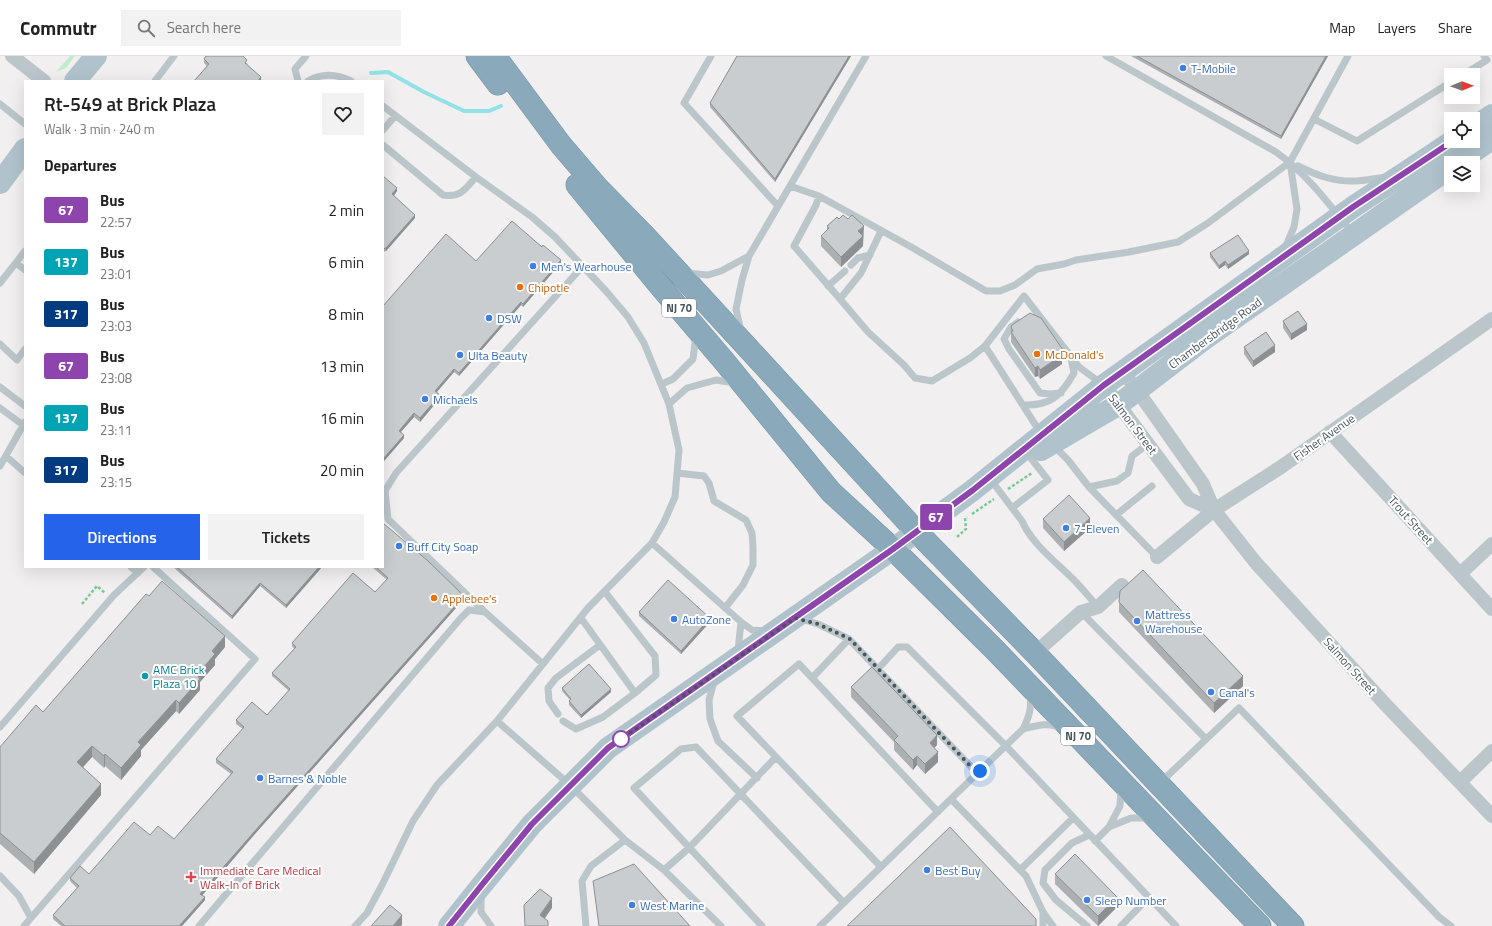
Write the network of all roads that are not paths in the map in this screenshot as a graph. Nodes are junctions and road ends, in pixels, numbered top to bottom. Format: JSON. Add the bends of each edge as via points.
{"nodes":[{"id":1,"x":12,"y":56,"type":"edge"},
{"id":2,"x":96,"y":56,"type":"edge"},
{"id":3,"x":174,"y":56,"type":"edge"},
{"id":4,"x":306,"y":56,"type":"edge"},
{"id":5,"x":477,"y":56,"type":"edge"},
{"id":6,"x":495,"y":56,"type":"edge"},
{"id":7,"x":712,"y":56,"type":"edge"},
{"id":8,"x":866,"y":56,"type":"edge"},
{"id":9,"x":1106,"y":56,"type":"edge"},
{"id":10,"x":1348,"y":56,"type":"edge"},
{"id":11,"x":1484,"y":56,"type":"edge"},
{"id":12,"x":1474,"y":68,"type":"edge"},
{"id":13,"x":81,"y":77,"type":"edge"},
{"id":14,"x":43,"y":80,"type":"edge"},
{"id":15,"x":156,"y":80,"type":"edge"},
{"id":16,"x":298,"y":80,"type":"edge"},
{"id":17,"x":311,"y":80,"type":"edge"},
{"id":18,"x":349,"y":80,"type":"edge"},
{"id":19,"x":1444,"y":86,"type":"edge"},
{"id":20,"x":0,"y":104,"type":"edge"},
{"id":21,"x":384,"y":107,"type":"edge"},
{"id":22,"x":1492,"y":115,"type":"edge"},
{"id":23,"x":395,"y":116,"type":"junction"},
{"id":24,"x":1314,"y":119,"type":"junction"},
{"id":25,"x":24,"y":123,"type":"edge"},
{"id":26,"x":1480,"y":123,"type":"edge"},
{"id":27,"x":384,"y":129,"type":"edge"},
{"id":28,"x":1492,"y":139,"type":"edge"},
{"id":29,"x":384,"y":145,"type":"edge"},
{"id":30,"x":1444,"y":147,"type":"edge"},
{"id":31,"x":24,"y":150,"type":"edge"},
{"id":32,"x":1467,"y":156,"type":"edge"},
{"id":33,"x":1290,"y":162,"type":"junction"},
{"id":34,"x":1444,"y":172,"type":"edge"},
{"id":35,"x":1401,"y":175,"type":"junction"},
{"id":36,"x":476,"y":177,"type":"junction"},
{"id":37,"x":0,"y":183,"type":"edge"},
{"id":38,"x":790,"y":186,"type":"junction"},
{"id":39,"x":819,"y":196,"type":"junction"},
{"id":40,"x":778,"y":206,"type":"junction"},
{"id":41,"x":1339,"y":216,"type":"junction"},
{"id":42,"x":881,"y":231,"type":"junction"},
{"id":43,"x":1353,"y":235,"type":"junction"},
{"id":44,"x":24,"y":252,"type":"edge"},
{"id":45,"x":870,"y":255,"type":"junction"},
{"id":46,"x":749,"y":256,"type":"junction"},
{"id":47,"x":1280,"y":259,"type":"junction"},
{"id":48,"x":16,"y":263,"type":"junction"},
{"id":49,"x":851,"y":265,"type":"dead end"},
{"id":50,"x":582,"y":267,"type":"junction"},
{"id":51,"x":24,"y":269,"type":"edge"},
{"id":52,"x":845,"y":271,"type":"dead end"},
{"id":53,"x":678,"y":272,"type":"junction"},
{"id":54,"x":0,"y":284,"type":"edge"},
{"id":55,"x":1015,"y":285,"type":"junction"},
{"id":56,"x":828,"y":286,"type":"junction"},
{"id":57,"x":1024,"y":296,"type":"junction"},
{"id":58,"x":840,"y":299,"type":"junction"},
{"id":59,"x":1492,"y":319,"type":"edge"},
{"id":60,"x":1049,"y":328,"type":"junction"},
{"id":61,"x":697,"y":329,"type":"junction"},
{"id":62,"x":0,"y":344,"type":"edge"},
{"id":63,"x":744,"y":345,"type":"junction"},
{"id":64,"x":985,"y":346,"type":"junction"},
{"id":65,"x":24,"y":350,"type":"edge"},
{"id":66,"x":1070,"y":356,"type":"junction"},
{"id":67,"x":1123,"y":372,"type":"junction"},
{"id":68,"x":742,"y":383,"type":"junction"},
{"id":69,"x":662,"y":384,"type":"junction"},
{"id":70,"x":1104,"y":385,"type":"junction"},
{"id":71,"x":0,"y":388,"type":"edge"},
{"id":72,"x":1137,"y":390,"type":"junction"},
{"id":73,"x":1061,"y":393,"type":"junction"},
{"id":74,"x":669,"y":404,"type":"junction"},
{"id":75,"x":24,"y":405,"type":"edge"},
{"id":76,"x":1023,"y":405,"type":"junction"},
{"id":77,"x":1118,"y":405,"type":"junction"},
{"id":78,"x":0,"y":408,"type":"edge"},
{"id":79,"x":24,"y":424,"type":"edge"},
{"id":80,"x":1330,"y":432,"type":"junction"},
{"id":81,"x":1047,"y":439,"type":"junction"},
{"id":82,"x":1148,"y":444,"type":"junction"},
{"id":83,"x":6,"y":456,"type":"junction"},
{"id":84,"x":1034,"y":462,"type":"junction"},
{"id":85,"x":0,"y":466,"type":"edge"},
{"id":86,"x":24,"y":472,"type":"edge"},
{"id":87,"x":677,"y":473,"type":"junction"},
{"id":88,"x":1152,"y":486,"type":"dead end"},
{"id":89,"x":988,"y":488,"type":"junction"},
{"id":90,"x":1089,"y":488,"type":"junction"},
{"id":91,"x":1012,"y":508,"type":"junction"},
{"id":92,"x":1214,"y":510,"type":"junction"},
{"id":93,"x":1116,"y":515,"type":"junction"},
{"id":94,"x":916,"y":531,"type":"junction"},
{"id":95,"x":652,"y":543,"type":"junction"},
{"id":96,"x":1492,"y":544,"type":"edge"},
{"id":97,"x":893,"y":549,"type":"junction"},
{"id":98,"x":1157,"y":557,"type":"joint"},
{"id":99,"x":132,"y":568,"type":"edge"},
{"id":100,"x":143,"y":568,"type":"edge"},
{"id":101,"x":154,"y":568,"type":"edge"},
{"id":102,"x":138,"y":573,"type":"junction"},
{"id":103,"x":1460,"y":574,"type":"junction"},
{"id":104,"x":1122,"y":585,"type":"dead end"},
{"id":105,"x":604,"y":592,"type":"junction"},
{"id":106,"x":1098,"y":607,"type":"junction"},
{"id":107,"x":726,"y":608,"type":"junction"},
{"id":108,"x":1492,"y":609,"type":"edge"},
{"id":109,"x":485,"y":612,"type":"junction"},
{"id":110,"x":1081,"y":612,"type":"junction"},
{"id":111,"x":581,"y":618,"type":"junction"},
{"id":112,"x":795,"y":618,"type":"junction"},
{"id":113,"x":741,"y":622,"type":"junction"},
{"id":114,"x":775,"y":631,"type":"junction"},
{"id":115,"x":850,"y":639,"type":"junction"},
{"id":116,"x":600,"y":645,"type":"junction"},
{"id":117,"x":1035,"y":653,"type":"junction"},
{"id":118,"x":737,"y":658,"type":"junction"},
{"id":119,"x":543,"y":664,"type":"junction"},
{"id":120,"x":878,"y":669,"type":"junction"},
{"id":121,"x":716,"y":673,"type":"junction"},
{"id":122,"x":812,"y":678,"type":"junction"},
{"id":123,"x":1029,"y":685,"type":"junction"},
{"id":124,"x":635,"y":693,"type":"junction"},
{"id":125,"x":558,"y":714,"type":"dead end"},
{"id":126,"x":497,"y":721,"type":"junction"},
{"id":127,"x":563,"y":721,"type":"dead end"},
{"id":128,"x":0,"y":727,"type":"edge"},
{"id":129,"x":1023,"y":729,"type":"junction"},
{"id":130,"x":1075,"y":734,"type":"junction"},
{"id":131,"x":1205,"y":738,"type":"junction"},
{"id":132,"x":1006,"y":746,"type":"junction"},
{"id":133,"x":1492,"y":751,"type":"edge"},
{"id":134,"x":776,"y":758,"type":"junction"},
{"id":135,"x":977,"y":773,"type":"junction"},
{"id":136,"x":757,"y":778,"type":"junction"},
{"id":137,"x":1121,"y":781,"type":"junction"},
{"id":138,"x":1460,"y":782,"type":"junction"},
{"id":139,"x":1158,"y":784,"type":"junction"},
{"id":140,"x":570,"y":785,"type":"junction"},
{"id":141,"x":741,"y":794,"type":"junction"},
{"id":142,"x":951,"y":799,"type":"junction"},
{"id":143,"x":938,"y":812,"type":"junction"},
{"id":144,"x":1492,"y":816,"type":"edge"},
{"id":145,"x":1072,"y":818,"type":"junction"},
{"id":146,"x":1156,"y":818,"type":"junction"},
{"id":147,"x":1109,"y":827,"type":"junction"},
{"id":148,"x":1089,"y":835,"type":"junction"},
{"id":149,"x":625,"y":840,"type":"junction"},
{"id":150,"x":1095,"y":841,"type":"junction"},
{"id":151,"x":689,"y":848,"type":"junction"},
{"id":152,"x":881,"y":867,"type":"junction"},
{"id":153,"x":664,"y":870,"type":"junction"},
{"id":154,"x":1020,"y":870,"type":"junction"},
{"id":155,"x":0,"y":876,"type":"edge"},
{"id":156,"x":481,"y":886,"type":"junction"},
{"id":157,"x":1150,"y":897,"type":"junction"},
{"id":158,"x":844,"y":903,"type":"junction"},
{"id":159,"x":1043,"y":912,"type":"junction"},
{"id":160,"x":31,"y":918,"type":"junction"},
{"id":161,"x":1253,"y":923,"type":"edge"},
{"id":162,"x":24,"y":926,"type":"edge"},
{"id":163,"x":199,"y":926,"type":"edge"},
{"id":164,"x":355,"y":926,"type":"edge"},
{"id":165,"x":449,"y":926,"type":"edge"},
{"id":166,"x":492,"y":926,"type":"edge"},
{"id":167,"x":586,"y":926,"type":"edge"},
{"id":168,"x":721,"y":926,"type":"edge"},
{"id":169,"x":762,"y":926,"type":"edge"},
{"id":170,"x":820,"y":926,"type":"edge"},
{"id":171,"x":1042,"y":926,"type":"edge"},
{"id":172,"x":1053,"y":926,"type":"edge"},
{"id":173,"x":1087,"y":926,"type":"edge"},
{"id":174,"x":1121,"y":926,"type":"edge"},
{"id":175,"x":1176,"y":926,"type":"edge"},
{"id":176,"x":1293,"y":926,"type":"edge"},
{"id":177,"x":1452,"y":926,"type":"edge"}],
"edges":[{"from":1,"to":14,"type":"street"},
{"from":2,"to":13,"type":"main road"},
{"from":3,"to":15,"type":"lane"},
{"from":4,"to":16,"type":"lane","via":[[295,69]]},
{"from":5,"to":61,"type":"highway","number":"NJ 70","via":[[551,152]]},
{"from":6,"to":53,"type":"highway","number":"NJ 70","via":[[561,145]]},
{"from":7,"to":40,"type":"lane","via":[[684,103]]},
{"from":8,"to":38,"type":"lane"},
{"from":9,"to":33,"type":"lane"},
{"from":10,"to":24,"type":"lane"},
{"from":11,"to":12,"type":"lane","via":[[1487,60]]},
{"from":17,"to":18,"type":"lane","via":[[333,75]]},
{"from":19,"to":24,"type":"lane","via":[[1357,141]]},
{"from":20,"to":25,"type":"lane"},
{"from":21,"to":23,"type":"lane"},
{"from":22,"to":26,"type":"main road"},
{"from":23,"to":27,"type":"lane"},
{"from":23,"to":36,"type":"lane"},
{"from":24,"to":33,"type":"lane"},
{"from":28,"to":32,"type":"main road"},
{"from":29,"to":36,"type":"lane","via":[[444,195],[452,197],[460,194]]},
{"from":30,"to":35,"type":"main road","name":"Chambersbridge Road"},
{"from":31,"to":37,"type":"main road"},
{"from":33,"to":35,"type":"lane","via":[[1317,176],[1336,180],[1355,181]]},
{"from":33,"to":41,"type":"lane","via":[[1313,184]]},
{"from":33,"to":47,"type":"lane","via":[[1297,209],[1294,227]]},
{"from":33,"to":55,"type":"lane","via":[[1178,242],[1037,269]]},
{"from":34,"to":43,"type":"main road","name":"Chambersbridge Road"},
{"from":35,"to":41,"type":"main road","name":"Chambersbridge Road"},
{"from":36,"to":50,"type":"lane","via":[[532,217],[555,237]]},
{"from":38,"to":39,"type":"lane"},
{"from":38,"to":40,"type":"lane"},
{"from":39,"to":42,"type":"lane"},
{"from":39,"to":56,"type":"lane","via":[[794,246]]},
{"from":40,"to":46,"type":"lane"},
{"from":41,"to":43,"type":"lane"},
{"from":41,"to":47,"type":"main road","name":"Chambersbridge Road"},
{"from":42,"to":45,"type":"lane"},
{"from":42,"to":55,"type":"lane","via":[[986,291],[1000,291]]},
{"from":43,"to":72,"type":"main road","name":"Chambersbridge Road","via":[[1203,340]]},
{"from":44,"to":48,"type":"lane"},
{"from":45,"to":49,"type":"lane","via":[[858,258]]},
{"from":45,"to":58,"type":"lane","via":[[861,273]]},
{"from":46,"to":53,"type":"lane","via":[[721,271],[708,274]]},
{"from":46,"to":63,"type":"lane","via":[[736,309]]},
{"from":47,"to":67,"type":"main road","name":"Chambersbridge Road"},
{"from":48,"to":51,"type":"lane"},
{"from":48,"to":54,"type":"lane"},
{"from":50,"to":69,"type":"lane","via":[[628,317],[644,343]]},
{"from":50,"to":109,"type":"lane","via":[[396,473],[385,491],[388,519]]},
{"from":52,"to":56,"type":"lane"},
{"from":53,"to":63,"type":"highway","number":"NJ 70"},
{"from":55,"to":57,"type":"lane"},
{"from":56,"to":58,"type":"lane"},
{"from":57,"to":60,"type":"lane"},
{"from":57,"to":64,"type":"lane"},
{"from":58,"to":64,"type":"lane","via":[[868,332],[915,378],[932,381]]},
{"from":59,"to":80,"type":"street","name":"Fisher Avenue"},
{"from":60,"to":66,"type":"lane"},
{"from":60,"to":73,"type":"lane","via":[[1038,319],[1027,318],[1011,327],[1004,339],[1040,393]]},
{"from":61,"to":68,"type":"highway","number":"NJ 70"},
{"from":61,"to":69,"type":"lane","via":[[693,359],[673,379]]},
{"from":62,"to":65,"type":"lane","via":[[17,360]]},
{"from":63,"to":94,"type":"highway","number":"NJ 70"},
{"from":64,"to":76,"type":"lane"},
{"from":66,"to":70,"type":"lane","via":[[1079,367]]},
{"from":66,"to":73,"type":"lane","via":[[1074,373]]},
{"from":67,"to":70,"type":"main road","name":"Chambersbridge Road"},
{"from":67,"to":72,"type":"street","name":"Salmon Street"},
{"from":68,"to":74,"type":"lane","via":[[716,380],[687,388]]},
{"from":68,"to":97,"type":"highway","number":"NJ 70","via":[[830,492]]},
{"from":69,"to":74,"type":"lane"},
{"from":70,"to":77,"type":"street","name":"Salmon Street"},
{"from":70,"to":81,"type":"main road","name":"Chambersbridge Road"},
{"from":71,"to":75,"type":"lane"},
{"from":72,"to":77,"type":"main road","name":"Chambersbridge Road"},
{"from":72,"to":92,"type":"street","name":"Salmon Street","via":[[1203,484]]},
{"from":73,"to":76,"type":"lane","via":[[1052,400],[1034,406]]},
{"from":74,"to":87,"type":"lane","via":[[679,450]]},
{"from":76,"to":81,"type":"lane"},
{"from":77,"to":81,"type":"main road","name":"Chambersbridge Road"},
{"from":77,"to":82,"type":"street","name":"Salmon Street"},
{"from":78,"to":79,"type":"lane"},
{"from":79,"to":83,"type":"lane"},
{"from":80,"to":92,"type":"street","name":"Fisher Avenue"},
{"from":80,"to":103,"type":"street","name":"Trout Street"},
{"from":81,"to":84,"type":"main road","name":"Chambersbridge Road"},
{"from":81,"to":89,"type":"main road","name":"Chambersbridge Road"},
{"from":81,"to":90,"type":"lane","via":[[1068,460]]},
{"from":82,"to":90,"type":"lane","via":[[1132,456],[1128,473],[1117,481]]},
{"from":82,"to":92,"type":"street","name":"Salmon Street","via":[[1189,499]]},
{"from":83,"to":85,"type":"lane"},
{"from":83,"to":86,"type":"lane"},
{"from":84,"to":89,"type":"main road","name":"Chambersbridge Road"},
{"from":84,"to":91,"type":"lane","via":[[1048,480]]},
{"from":87,"to":95,"type":"lane","via":[[675,497]]},
{"from":87,"to":107,"type":"lane","via":[[704,476],[710,484],[714,501],[746,520],[752,534],[753,565],[743,585]]},
{"from":88,"to":93,"type":"lane"},
{"from":89,"to":91,"type":"lane"},
{"from":89,"to":94,"type":"main road","name":"Chambersbridge Road"},
{"from":90,"to":93,"type":"lane"},
{"from":91,"to":106,"type":"lane","via":[[1025,529]]},
{"from":92,"to":98,"type":"street","name":"Fisher Avenue"},
{"from":92,"to":138,"type":"street","name":"Salmon Street","via":[[1261,569]]},
{"from":93,"to":98,"type":"lane"},
{"from":94,"to":97,"type":"main road","name":"Chambersbridge Road"},
{"from":94,"to":117,"type":"highway","number":"NJ 70"},
{"from":95,"to":105,"type":"lane"},
{"from":95,"to":107,"type":"lane"},
{"from":96,"to":103,"type":"street"},
{"from":97,"to":112,"type":"main road","name":"Chambersbridge Road"},
{"from":97,"to":123,"type":"highway","number":"NJ 70"},
{"from":99,"to":102,"type":"lane"},
{"from":100,"to":102,"type":"lane"},
{"from":101,"to":160,"type":"lane","via":[[255,659]]},
{"from":102,"to":128,"type":"lane","via":[[114,595]]},
{"from":103,"to":108,"type":"street","name":"Trout Street"},
{"from":104,"to":106,"type":"street"},
{"from":105,"to":111,"type":"lane"},
{"from":105,"to":124,"type":"lane","via":[[655,656],[656,676]]},
{"from":106,"to":110,"type":"street"},
{"from":107,"to":113,"type":"lane"},
{"from":109,"to":119,"type":"lane"},
{"from":109,"to":163,"type":"lane","via":[[469,610],[460,619]]},
{"from":110,"to":117,"type":"street"},
{"from":110,"to":131,"type":"lane"},
{"from":111,"to":116,"type":"lane"},
{"from":111,"to":119,"type":"lane"},
{"from":112,"to":114,"type":"main road","name":"Chambersbridge Road"},
{"from":112,"to":115,"type":"lane","via":[[818,624]]},
{"from":113,"to":114,"type":"lane","via":[[752,630]]},
{"from":113,"to":118,"type":"lane"},
{"from":114,"to":118,"type":"main road","name":"Chambersbridge Road"},
{"from":115,"to":120,"type":"lane"},
{"from":115,"to":122,"type":"lane"},
{"from":116,"to":124,"type":"lane"},
{"from":116,"to":125,"type":"lane","via":[[556,678],[548,688],[549,701]]},
{"from":117,"to":139,"type":"highway","number":"NJ 70"},
{"from":118,"to":121,"type":"main road","name":"Chambersbridge Road"},
{"from":119,"to":126,"type":"lane"},
{"from":120,"to":132,"type":"lane","via":[[898,647],[907,647]]},
{"from":120,"to":135,"type":"lane"},
{"from":121,"to":136,"type":"lane","via":[[708,700],[710,719],[718,741]]},
{"from":121,"to":140,"type":"main road","name":"Chambersbridge Road","via":[[608,748]]},
{"from":122,"to":134,"type":"lane","via":[[798,664],[737,716]]},
{"from":122,"to":143,"type":"lane"},
{"from":123,"to":129,"type":"lane","via":[[1032,705]]},
{"from":123,"to":130,"type":"highway","number":"NJ 70"},
{"from":124,"to":127,"type":"lane","via":[[603,717],[576,729]]},
{"from":126,"to":140,"type":"lane"},
{"from":126,"to":164,"type":"lane","via":[[436,785],[413,821],[367,913]]},
{"from":129,"to":130,"type":"lane","via":[[1051,724]]},
{"from":129,"to":132,"type":"lane"},
{"from":130,"to":137,"type":"highway","number":"NJ 70"},
{"from":131,"to":139,"type":"lane"},
{"from":131,"to":177,"type":"lane","via":[[1239,708],[1439,917]]},
{"from":132,"to":135,"type":"lane"},
{"from":132,"to":145,"type":"lane"},
{"from":133,"to":138,"type":"street"},
{"from":134,"to":136,"type":"lane"},
{"from":134,"to":152,"type":"lane"},
{"from":135,"to":142,"type":"lane"},
{"from":136,"to":141,"type":"lane"},
{"from":137,"to":146,"type":"highway","number":"NJ 70"},
{"from":137,"to":147,"type":"lane","via":[[1120,806]]},
{"from":138,"to":144,"type":"street","name":"Salmon Street"},
{"from":139,"to":176,"type":"highway","number":"NJ 70"},
{"from":140,"to":149,"type":"lane"},
{"from":140,"to":156,"type":"main road","name":"Chambersbridge Road","via":[[532,824]]},
{"from":141,"to":151,"type":"lane"},
{"from":141,"to":151,"type":"lane","via":[[696,747],[681,748],[634,788]]},
{"from":141,"to":158,"type":"lane"},
{"from":142,"to":143,"type":"lane"},
{"from":142,"to":154,"type":"lane"},
{"from":143,"to":152,"type":"lane"},
{"from":145,"to":148,"type":"lane"},
{"from":145,"to":154,"type":"lane"},
{"from":146,"to":147,"type":"lane","via":[[1131,818]]},
{"from":146,"to":161,"type":"highway","number":"NJ 70"},
{"from":147,"to":150,"type":"lane"},
{"from":148,"to":150,"type":"lane"},
{"from":148,"to":173,"type":"lane","via":[[1072,843],[1045,870],[1043,883],[1056,900]]},
{"from":149,"to":153,"type":"lane"},
{"from":149,"to":167,"type":"lane","via":[[590,866],[582,881]]},
{"from":150,"to":157,"type":"lane"},
{"from":151,"to":153,"type":"lane"},
{"from":151,"to":169,"type":"lane"},
{"from":152,"to":158,"type":"lane"},
{"from":153,"to":168,"type":"lane"},
{"from":154,"to":159,"type":"lane","via":[[1026,876]]},
{"from":155,"to":160,"type":"lane","via":[[20,896]]},
{"from":156,"to":165,"type":"main road","name":"Chambersbridge Road"},
{"from":156,"to":166,"type":"lane","via":[[482,912]]},
{"from":157,"to":174,"type":"lane"},
{"from":157,"to":175,"type":"lane"},
{"from":158,"to":170,"type":"lane"},
{"from":159,"to":171,"type":"lane"},
{"from":159,"to":172,"type":"lane"},
{"from":160,"to":162,"type":"lane"}]}
